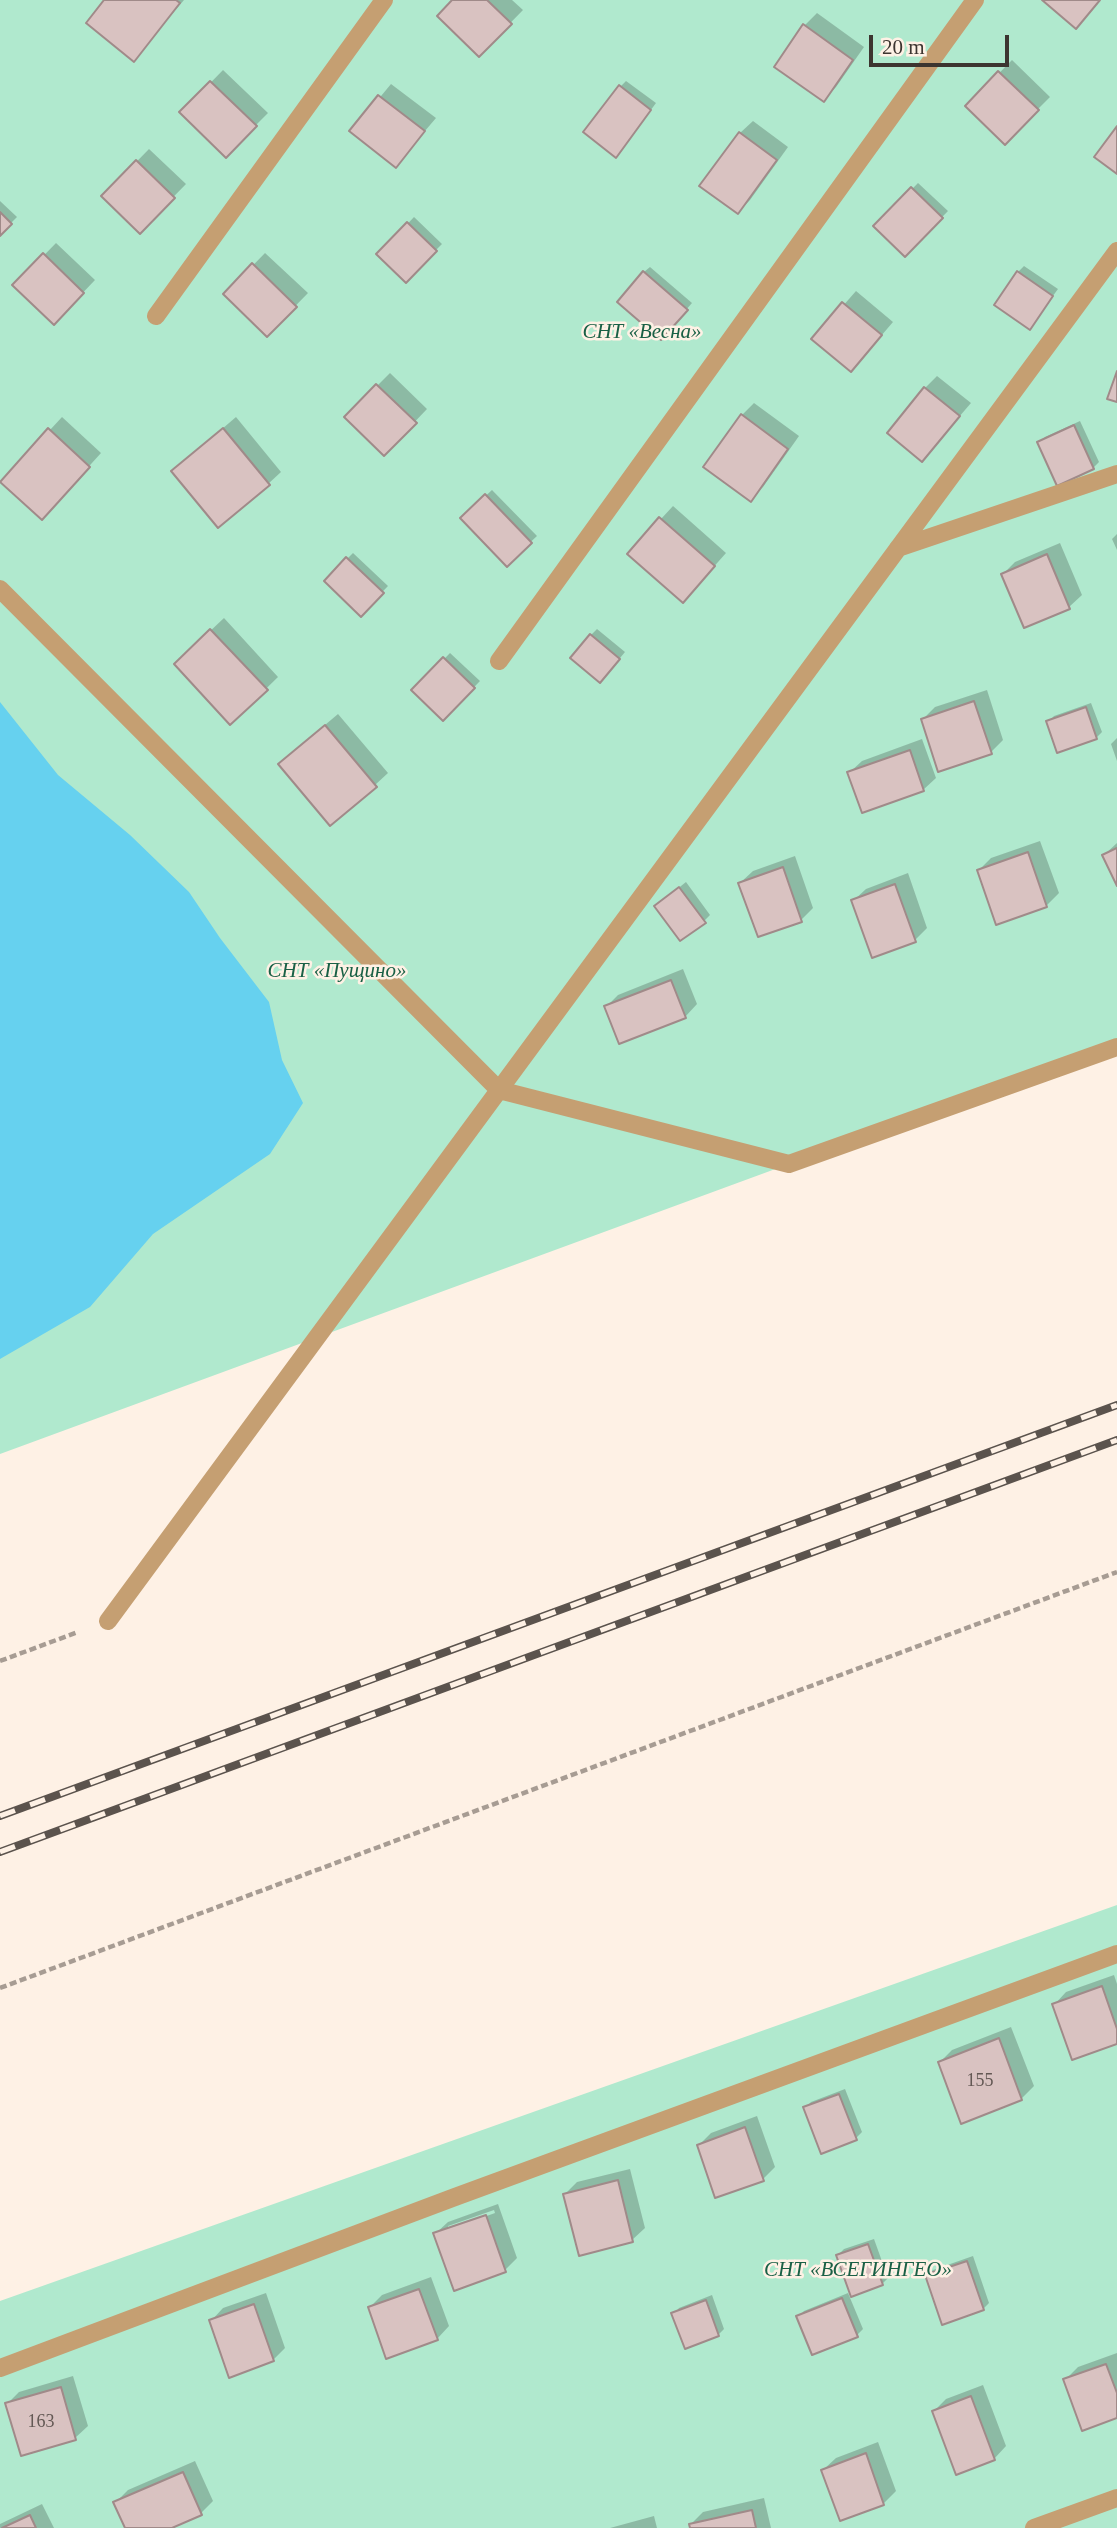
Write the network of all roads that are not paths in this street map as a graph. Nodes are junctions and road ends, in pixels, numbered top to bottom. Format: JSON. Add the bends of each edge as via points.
{"nodes":[{"id":1,"x":384,"y":0,"type":"edge"},
{"id":2,"x":975,"y":0,"type":"edge"},
{"id":3,"x":1117,"y":251,"type":"edge"},
{"id":4,"x":156,"y":317,"type":"dead end"},
{"id":5,"x":1117,"y":474,"type":"edge"},
{"id":6,"x":898,"y":548,"type":"junction"},
{"id":7,"x":0,"y":589,"type":"edge"},
{"id":8,"x":499,"y":661,"type":"dead end"},
{"id":9,"x":1117,"y":1047,"type":"edge"},
{"id":10,"x":499,"y":1090,"type":"junction"},
{"id":11,"x":108,"y":1621,"type":"road end"},
{"id":12,"x":1117,"y":1954,"type":"edge"},
{"id":13,"x":0,"y":2368,"type":"edge"},
{"id":14,"x":1117,"y":2498,"type":"edge"},
{"id":15,"x":1034,"y":2528,"type":"edge"}],
"edges":[{"from":1,"to":4,"type":"lane"},
{"from":2,"to":8,"type":"lane"},
{"from":3,"to":6,"type":"lane"},
{"from":5,"to":6,"type":"lane"},
{"from":6,"to":10,"type":"lane"},
{"from":7,"to":10,"type":"lane"},
{"from":9,"to":10,"type":"lane","via":[[789,1164]]},
{"from":10,"to":11,"type":"lane"},
{"from":12,"to":13,"type":"lane"},
{"from":14,"to":15,"type":"lane"}]}
